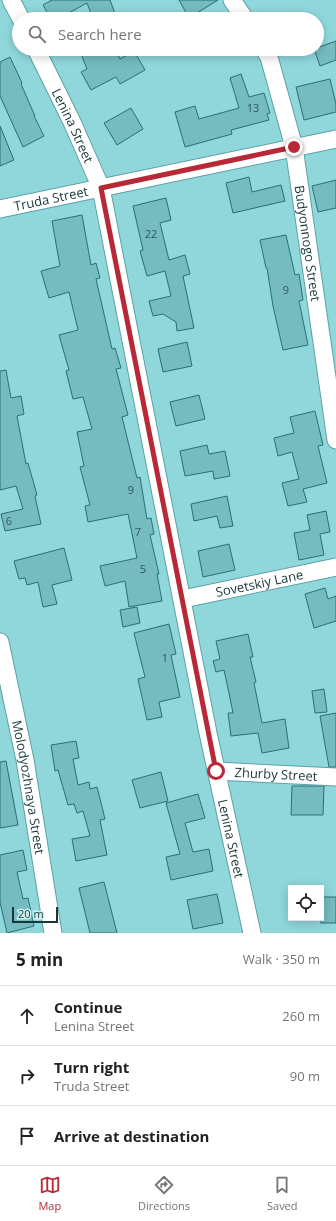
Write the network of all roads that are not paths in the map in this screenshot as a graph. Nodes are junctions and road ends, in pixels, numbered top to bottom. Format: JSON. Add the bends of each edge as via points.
{"nodes":[{"id":1,"x":11,"y":0,"type":"edge"},
{"id":2,"x":232,"y":0,"type":"edge"},
{"id":3,"x":17,"y":12,"type":"edge"},
{"id":4,"x":240,"y":12,"type":"edge"},
{"id":5,"x":39,"y":56,"type":"edge"},
{"id":6,"x":268,"y":56,"type":"edge"},
{"id":7,"x":336,"y":139,"type":"edge"},
{"id":8,"x":294,"y":147,"type":"junction"},
{"id":9,"x":101,"y":188,"type":"junction"},
{"id":10,"x":0,"y":209,"type":"edge"},
{"id":11,"x":336,"y":440,"type":"edge"},
{"id":12,"x":336,"y":568,"type":"edge"},
{"id":13,"x":183,"y":599,"type":"junction"},
{"id":14,"x":0,"y":642,"type":"edge"},
{"id":15,"x":216,"y":771,"type":"junction"},
{"id":16,"x":336,"y":777,"type":"edge"},
{"id":17,"x":53,"y":933,"type":"edge"},
{"id":18,"x":252,"y":933,"type":"edge"}],
"edges":[{"from":1,"to":3,"type":"street"},
{"from":2,"to":4,"type":"street"},
{"from":5,"to":9,"type":"street","name":"Lenina Street"},
{"from":6,"to":8,"type":"street","name":"Budyonnogo Street"},
{"from":7,"to":8,"type":"street","name":"Truda Street"},
{"from":8,"to":9,"type":"street","name":"Truda Street"},
{"from":8,"to":11,"type":"street","name":"Budyonnogo Street"},
{"from":9,"to":10,"type":"street","name":"Truda Street"},
{"from":9,"to":13,"type":"street","name":"Lenina Street"},
{"from":12,"to":13,"type":"street","name":"Sovetskiy Lane"},
{"from":13,"to":15,"type":"street","name":"Lenina Street"},
{"from":14,"to":17,"type":"street","name":"Molodyozhnaya Street","via":[[25,760]]},
{"from":15,"to":16,"type":"street","name":"Zhurby Street"},
{"from":15,"to":18,"type":"street","name":"Lenina Street"}]}
